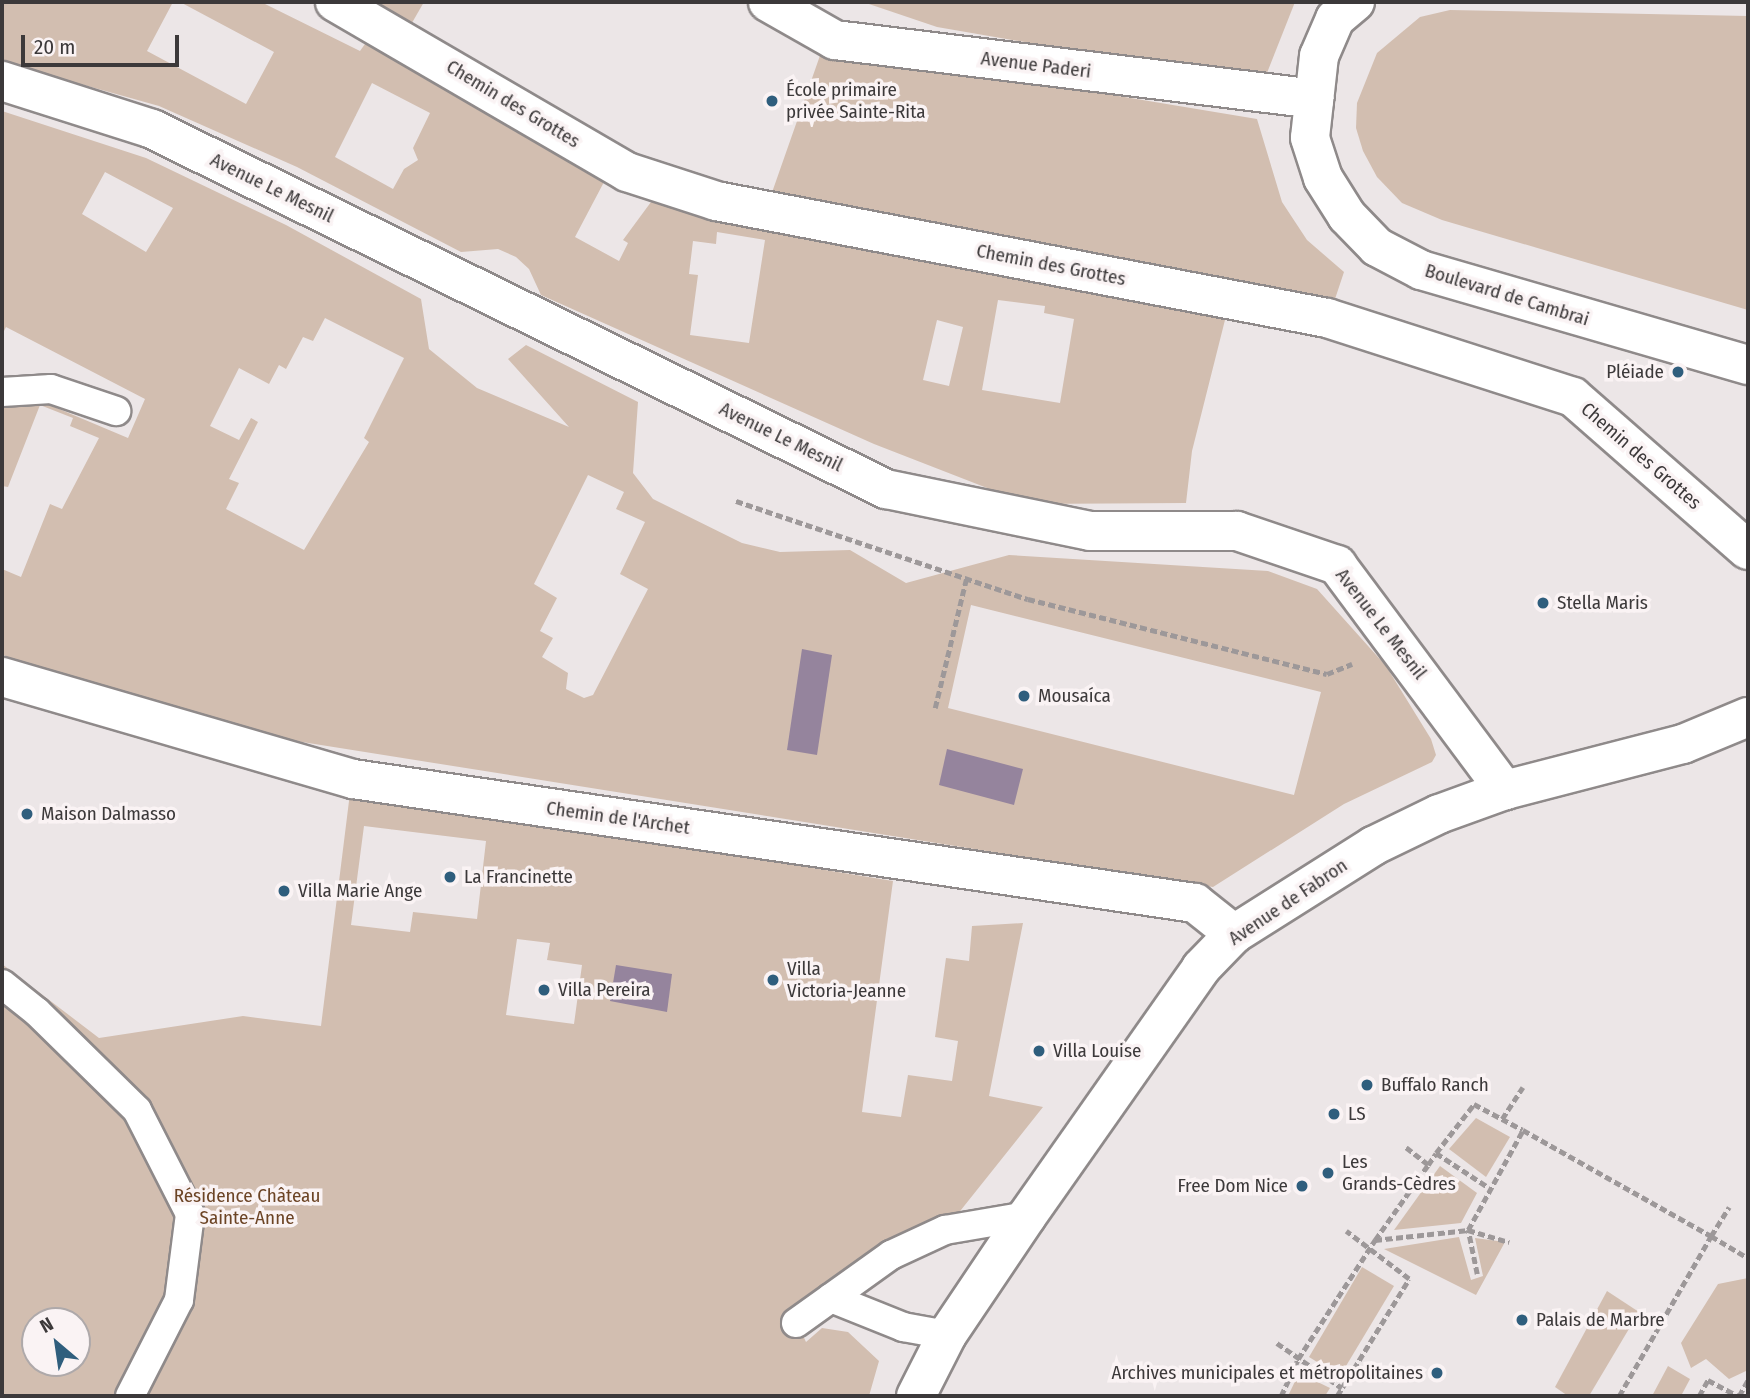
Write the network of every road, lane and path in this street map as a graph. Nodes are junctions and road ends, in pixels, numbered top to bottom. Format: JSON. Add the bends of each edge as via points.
{"nodes":[{"id":1,"x":335,"y":2,"type":"edge"},
{"id":2,"x":768,"y":2,"type":"edge"},
{"id":3,"x":1355,"y":2,"type":"edge"},
{"id":4,"x":2,"y":81,"type":"edge"},
{"id":5,"x":1314,"y":99,"type":"junction"},
{"id":6,"x":1748,"y":365,"type":"edge"},
{"id":7,"x":2,"y":392,"type":"edge"},
{"id":8,"x":117,"y":411,"type":"dead end"},
{"id":9,"x":736,"y":501,"type":"dead end"},
{"id":10,"x":1748,"y":550,"type":"edge"},
{"id":11,"x":966,"y":580,"type":"junction"},
{"id":12,"x":1327,"y":674,"type":"dead end"},
{"id":13,"x":2,"y":677,"type":"edge"},
{"id":14,"x":935,"y":708,"type":"dead end"},
{"id":15,"x":1748,"y":717,"type":"edge"},
{"id":16,"x":1505,"y":790,"type":"junction"},
{"id":17,"x":1234,"y":934,"type":"junction"},
{"id":18,"x":2,"y":984,"type":"edge"},
{"id":19,"x":1523,"y":1087,"type":"dead end"},
{"id":20,"x":1502,"y":1119,"type":"junction"},
{"id":21,"x":1523,"y":1130,"type":"junction"},
{"id":22,"x":1406,"y":1148,"type":"dead end"},
{"id":23,"x":1437,"y":1153,"type":"junction"},
{"id":24,"x":1428,"y":1165,"type":"junction"},
{"id":25,"x":1488,"y":1188,"type":"junction"},
{"id":26,"x":1729,"y":1207,"type":"dead end"},
{"id":27,"x":1027,"y":1216,"type":"junction"},
{"id":28,"x":1468,"y":1230,"type":"junction"},
{"id":29,"x":1346,"y":1231,"type":"dead end"},
{"id":30,"x":1712,"y":1236,"type":"junction"},
{"id":31,"x":1375,"y":1240,"type":"junction"},
{"id":32,"x":1509,"y":1242,"type":"dead end"},
{"id":33,"x":1369,"y":1248,"type":"junction"},
{"id":34,"x":1748,"y":1258,"type":"edge"},
{"id":35,"x":1476,"y":1274,"type":"dead end"},
{"id":36,"x":831,"y":1298,"type":"junction"},
{"id":37,"x":796,"y":1323,"type":"dead end"},
{"id":38,"x":947,"y":1335,"type":"junction"},
{"id":39,"x":1278,"y":1343,"type":"dead end"},
{"id":40,"x":1298,"y":1359,"type":"junction"},
{"id":41,"x":1748,"y":1380,"type":"edge"},
{"id":42,"x":1342,"y":1388,"type":"junction"},
{"id":43,"x":130,"y":1396,"type":"edge"},
{"id":44,"x":916,"y":1396,"type":"edge"},
{"id":45,"x":1280,"y":1396,"type":"edge"},
{"id":46,"x":1337,"y":1396,"type":"edge"},
{"id":47,"x":1619,"y":1396,"type":"edge"},
{"id":48,"x":1699,"y":1396,"type":"edge"},
{"id":49,"x":1738,"y":1396,"type":"edge"}],
"edges":[{"from":1,"to":10,"type":"street","name":"Chemin des Grottes","via":[[627,172],[716,201],[1327,318],[1573,397]]},
{"from":2,"to":5,"type":"street","name":"Avenue Paderi","via":[[835,40]]},
{"from":3,"to":5,"type":"street","name":"Boulevard de Cambrai","via":[[1335,19],[1324,44]]},
{"from":4,"to":16,"type":"street","name":"Avenue Le Mesnil","via":[[152,129],[886,489],[1090,531],[1237,531],[1337,565]]},
{"from":5,"to":6,"type":"street","name":"Boulevard de Cambrai","via":[[1310,138],[1323,178],[1347,216],[1377,247],[1422,270]]},
{"from":7,"to":8,"type":"lane","via":[[51,389]]},
{"from":9,"to":11,"type":"path"},
{"from":11,"to":12,"type":"path"},
{"from":11,"to":14,"type":"path"},
{"from":13,"to":17,"type":"street","name":"Chemin de l'Archet","via":[[353,779],[1195,903]]},
{"from":15,"to":16,"type":"street","name":"Avenue de Fabron","via":[[1683,744]]},
{"from":16,"to":17,"type":"street","name":"Avenue de Fabron","via":[[1439,814],[1373,846]]},
{"from":17,"to":27,"type":"street","name":"Avenue de Fabron","via":[[1201,968]]},
{"from":18,"to":43,"type":"lane","via":[[137,1110],[190,1214],[179,1300]]},
{"from":19,"to":20,"type":"path"},
{"from":20,"to":21,"type":"path"},
{"from":20,"to":23,"type":"path","via":[[1474,1104]]},
{"from":21,"to":25,"type":"path"},
{"from":21,"to":30,"type":"path"},
{"from":22,"to":24,"type":"path"},
{"from":23,"to":24,"type":"path"},
{"from":23,"to":25,"type":"path"},
{"from":24,"to":31,"type":"path"},
{"from":25,"to":28,"type":"path"},
{"from":26,"to":30,"type":"path"},
{"from":27,"to":36,"type":"lane","via":[[945,1230],[891,1255]]},
{"from":27,"to":38,"type":"street","name":"Avenue de Fabron"},
{"from":28,"to":31,"type":"path"},
{"from":28,"to":32,"type":"path"},
{"from":28,"to":35,"type":"path"},
{"from":29,"to":33,"type":"path"},
{"from":30,"to":34,"type":"path"},
{"from":30,"to":47,"type":"path"},
{"from":31,"to":33,"type":"path"},
{"from":33,"to":40,"type":"path"},
{"from":33,"to":42,"type":"path","via":[[1409,1279]]},
{"from":36,"to":37,"type":"lane"},
{"from":36,"to":38,"type":"lane","via":[[903,1327]]},
{"from":38,"to":44,"type":"street","name":"Avenue de Fabron"},
{"from":39,"to":40,"type":"path"},
{"from":40,"to":42,"type":"path"},
{"from":40,"to":45,"type":"path"},
{"from":41,"to":49,"type":"path"},
{"from":42,"to":46,"type":"path"},
{"from":48,"to":49,"type":"path","via":[[1708,1380]]}]}
